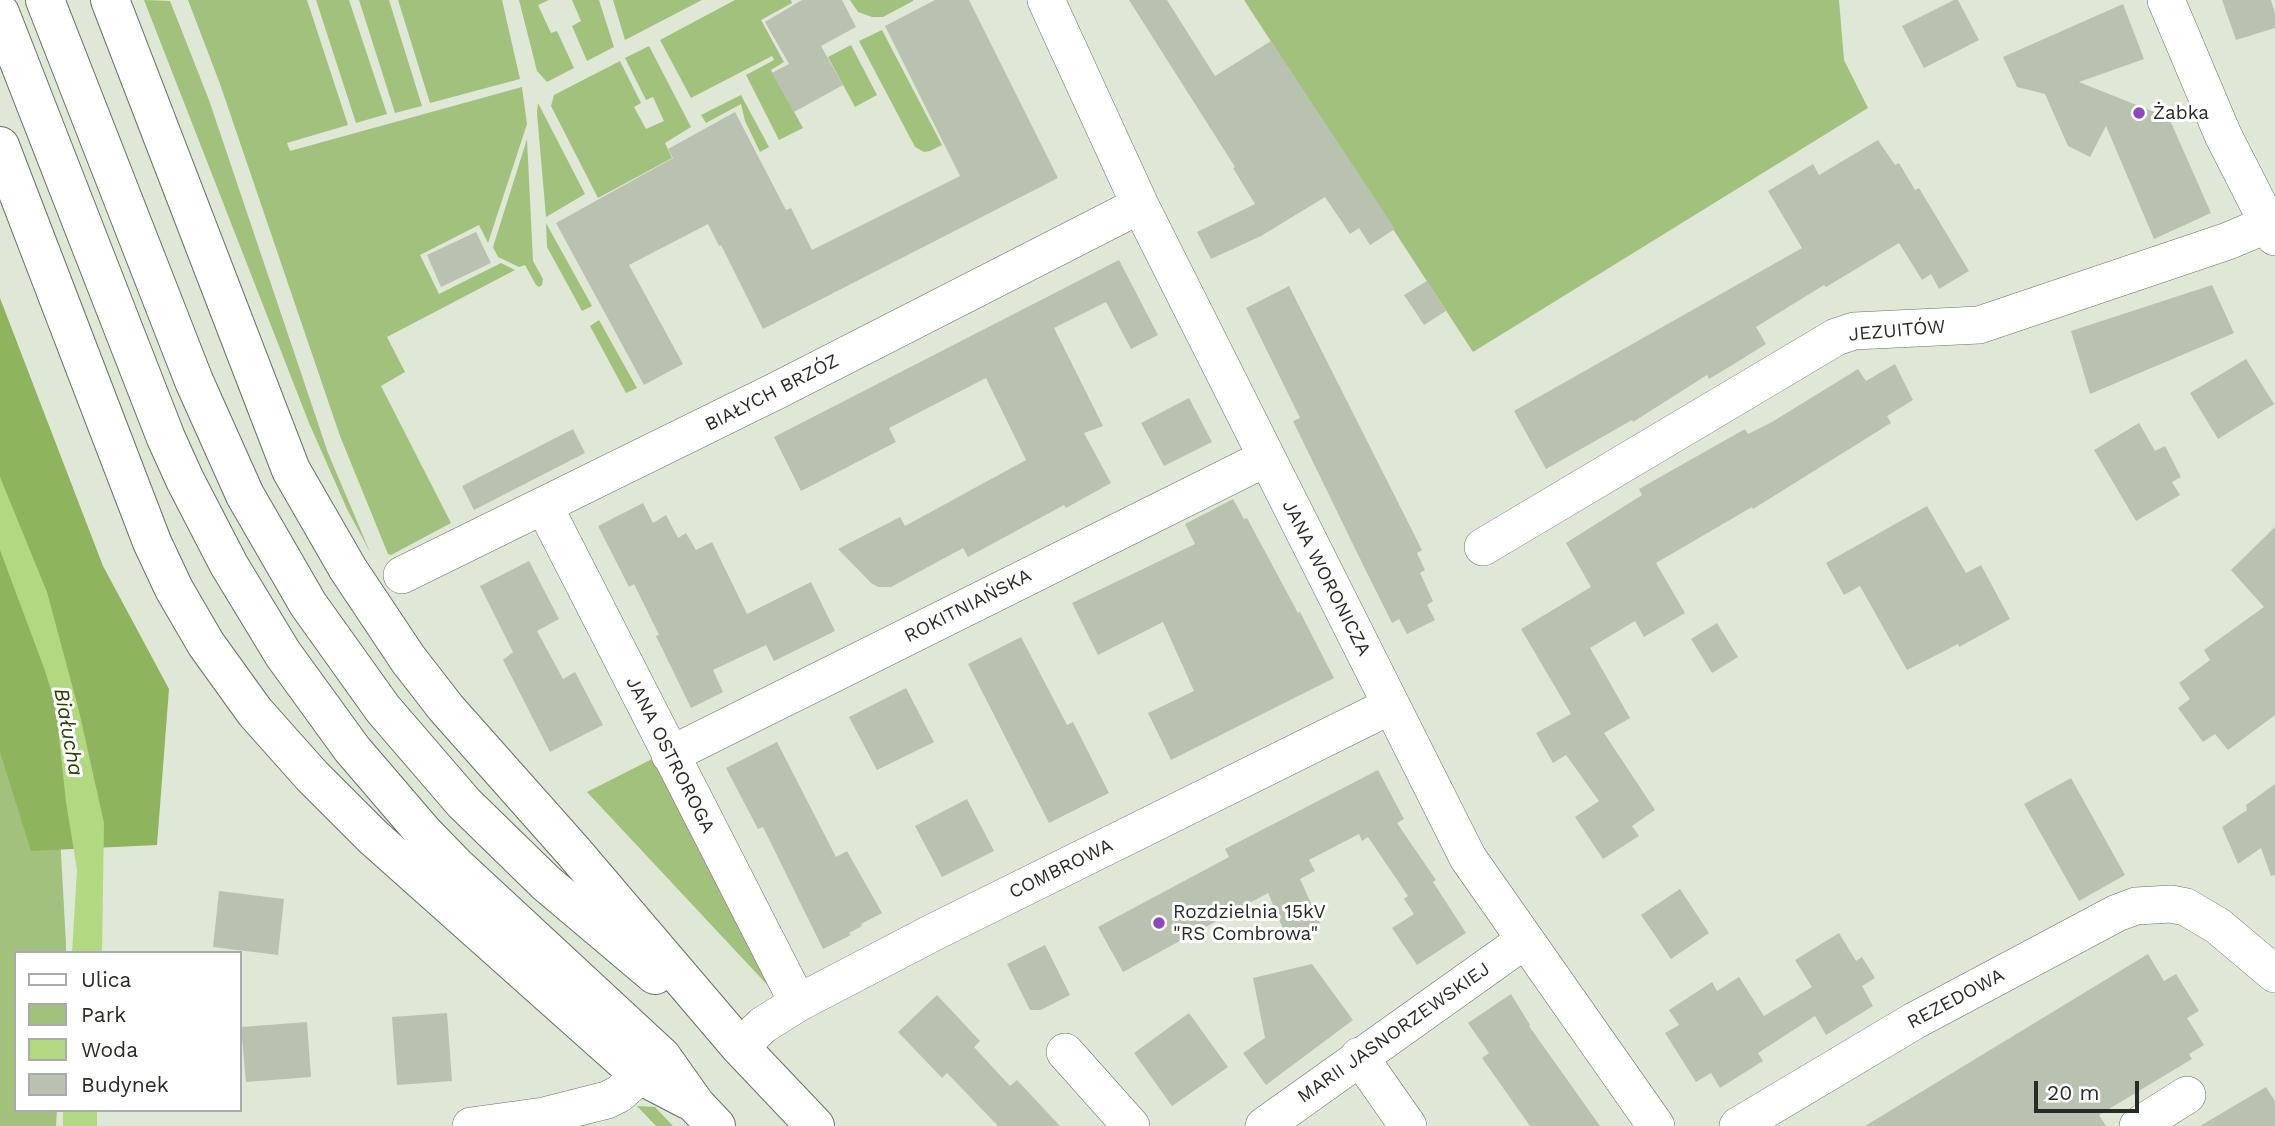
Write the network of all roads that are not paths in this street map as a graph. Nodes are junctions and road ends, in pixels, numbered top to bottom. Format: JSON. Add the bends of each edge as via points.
{"nodes":[{"id":1,"x":45,"y":0,"type":"edge"},
{"id":2,"x":110,"y":0,"type":"edge"},
{"id":3,"x":1045,"y":0,"type":"edge"},
{"id":4,"x":2166,"y":0,"type":"edge"},
{"id":5,"x":0,"y":13,"type":"edge"},
{"id":6,"x":0,"y":146,"type":"edge"},
{"id":7,"x":1140,"y":205,"type":"junction"},
{"id":8,"x":2271,"y":231,"type":"edge"},
{"id":9,"x":1266,"y":458,"type":"junction"},
{"id":10,"x":544,"y":506,"type":"junction"},
{"id":11,"x":1483,"y":547,"type":"dead end"},
{"id":12,"x":402,"y":575,"type":"dead end"},
{"id":13,"x":1390,"y":706,"type":"junction"},
{"id":14,"x":670,"y":755,"type":"junction"},
{"id":15,"x":1525,"y":940,"type":"junction"},
{"id":16,"x":2275,"y":974,"type":"edge"},
{"id":17,"x":798,"y":1003,"type":"junction"},
{"id":18,"x":740,"y":1047,"type":"junction"},
{"id":19,"x":1065,"y":1052,"type":"dead end"},
{"id":20,"x":1359,"y":1056,"type":"junction"},
{"id":21,"x":640,"y":1075,"type":"junction"},
{"id":22,"x":2187,"y":1095,"type":"dead end"},
{"id":23,"x":706,"y":1115,"type":"edge"},
{"id":24,"x":471,"y":1126,"type":"edge"},
{"id":25,"x":815,"y":1126,"type":"edge"},
{"id":26,"x":1131,"y":1126,"type":"edge"},
{"id":27,"x":1264,"y":1126,"type":"edge"},
{"id":28,"x":1408,"y":1126,"type":"edge"},
{"id":29,"x":1656,"y":1126,"type":"edge"},
{"id":30,"x":1738,"y":1126,"type":"edge"},
{"id":31,"x":2138,"y":1126,"type":"edge"}],
"edges":[{"from":1,"to":18,"type":"main road","via":[[194,381],[245,495],[327,634],[404,736],[464,803],[546,883]]},
{"from":2,"to":18,"type":"main road","via":[[291,470],[324,530],[376,613],[446,708]]},
{"from":3,"to":7,"type":"street","name":"JANA WORONICZA"},
{"from":4,"to":8,"type":"street","via":[[2223,135]]},
{"from":5,"to":23,"type":"main road","via":[[185,480],[283,654],[352,749],[456,866],[662,1057]]},
{"from":6,"to":21,"type":"main road","via":[[152,542],[206,645],[312,776]]},
{"from":7,"to":9,"type":"street","name":"JANA WORONICZA"},
{"from":7,"to":10,"type":"street","name":"BIAŁYCH BRZÓZ"},
{"from":8,"to":11,"type":"street","name":"JEZUITÓW","via":[[2228,241],[1979,325],[1854,331],[1836,337]]},
{"from":9,"to":13,"type":"street","name":"JANA WORONICZA"},
{"from":9,"to":14,"type":"street","name":"ROKITNIAŃSKA"},
{"from":10,"to":12,"type":"street","name":"BIAŁYCH BRZÓZ"},
{"from":10,"to":14,"type":"street","name":"JANA OSTROROGA"},
{"from":13,"to":15,"type":"street","name":"JANA WORONICZA","via":[[1468,858]]},
{"from":13,"to":17,"type":"street","name":"COMBROWA"},
{"from":14,"to":17,"type":"street","name":"JANA OSTROROGA"},
{"from":15,"to":20,"type":"street","name":"MARII JASNORZEWSKIEJ"},
{"from":15,"to":29,"type":"street","name":"JANA WORONICZA"},
{"from":16,"to":30,"type":"street","name":"REZEDOWA","via":[[2218,926],[2186,907],[2136,906],[1914,1021]]},
{"from":17,"to":18,"type":"street","name":"COMBROWA","via":[[763,1025]]},
{"from":18,"to":25,"type":"main road"},
{"from":19,"to":26,"type":"street"},
{"from":20,"to":27,"type":"street","name":"MARII JASNORZEWSKIEJ"},
{"from":20,"to":28,"type":"street"},
{"from":21,"to":23,"type":"main road"},
{"from":21,"to":24,"type":"street","via":[[607,1100],[544,1116]]},
{"from":22,"to":31,"type":"street"}]}
